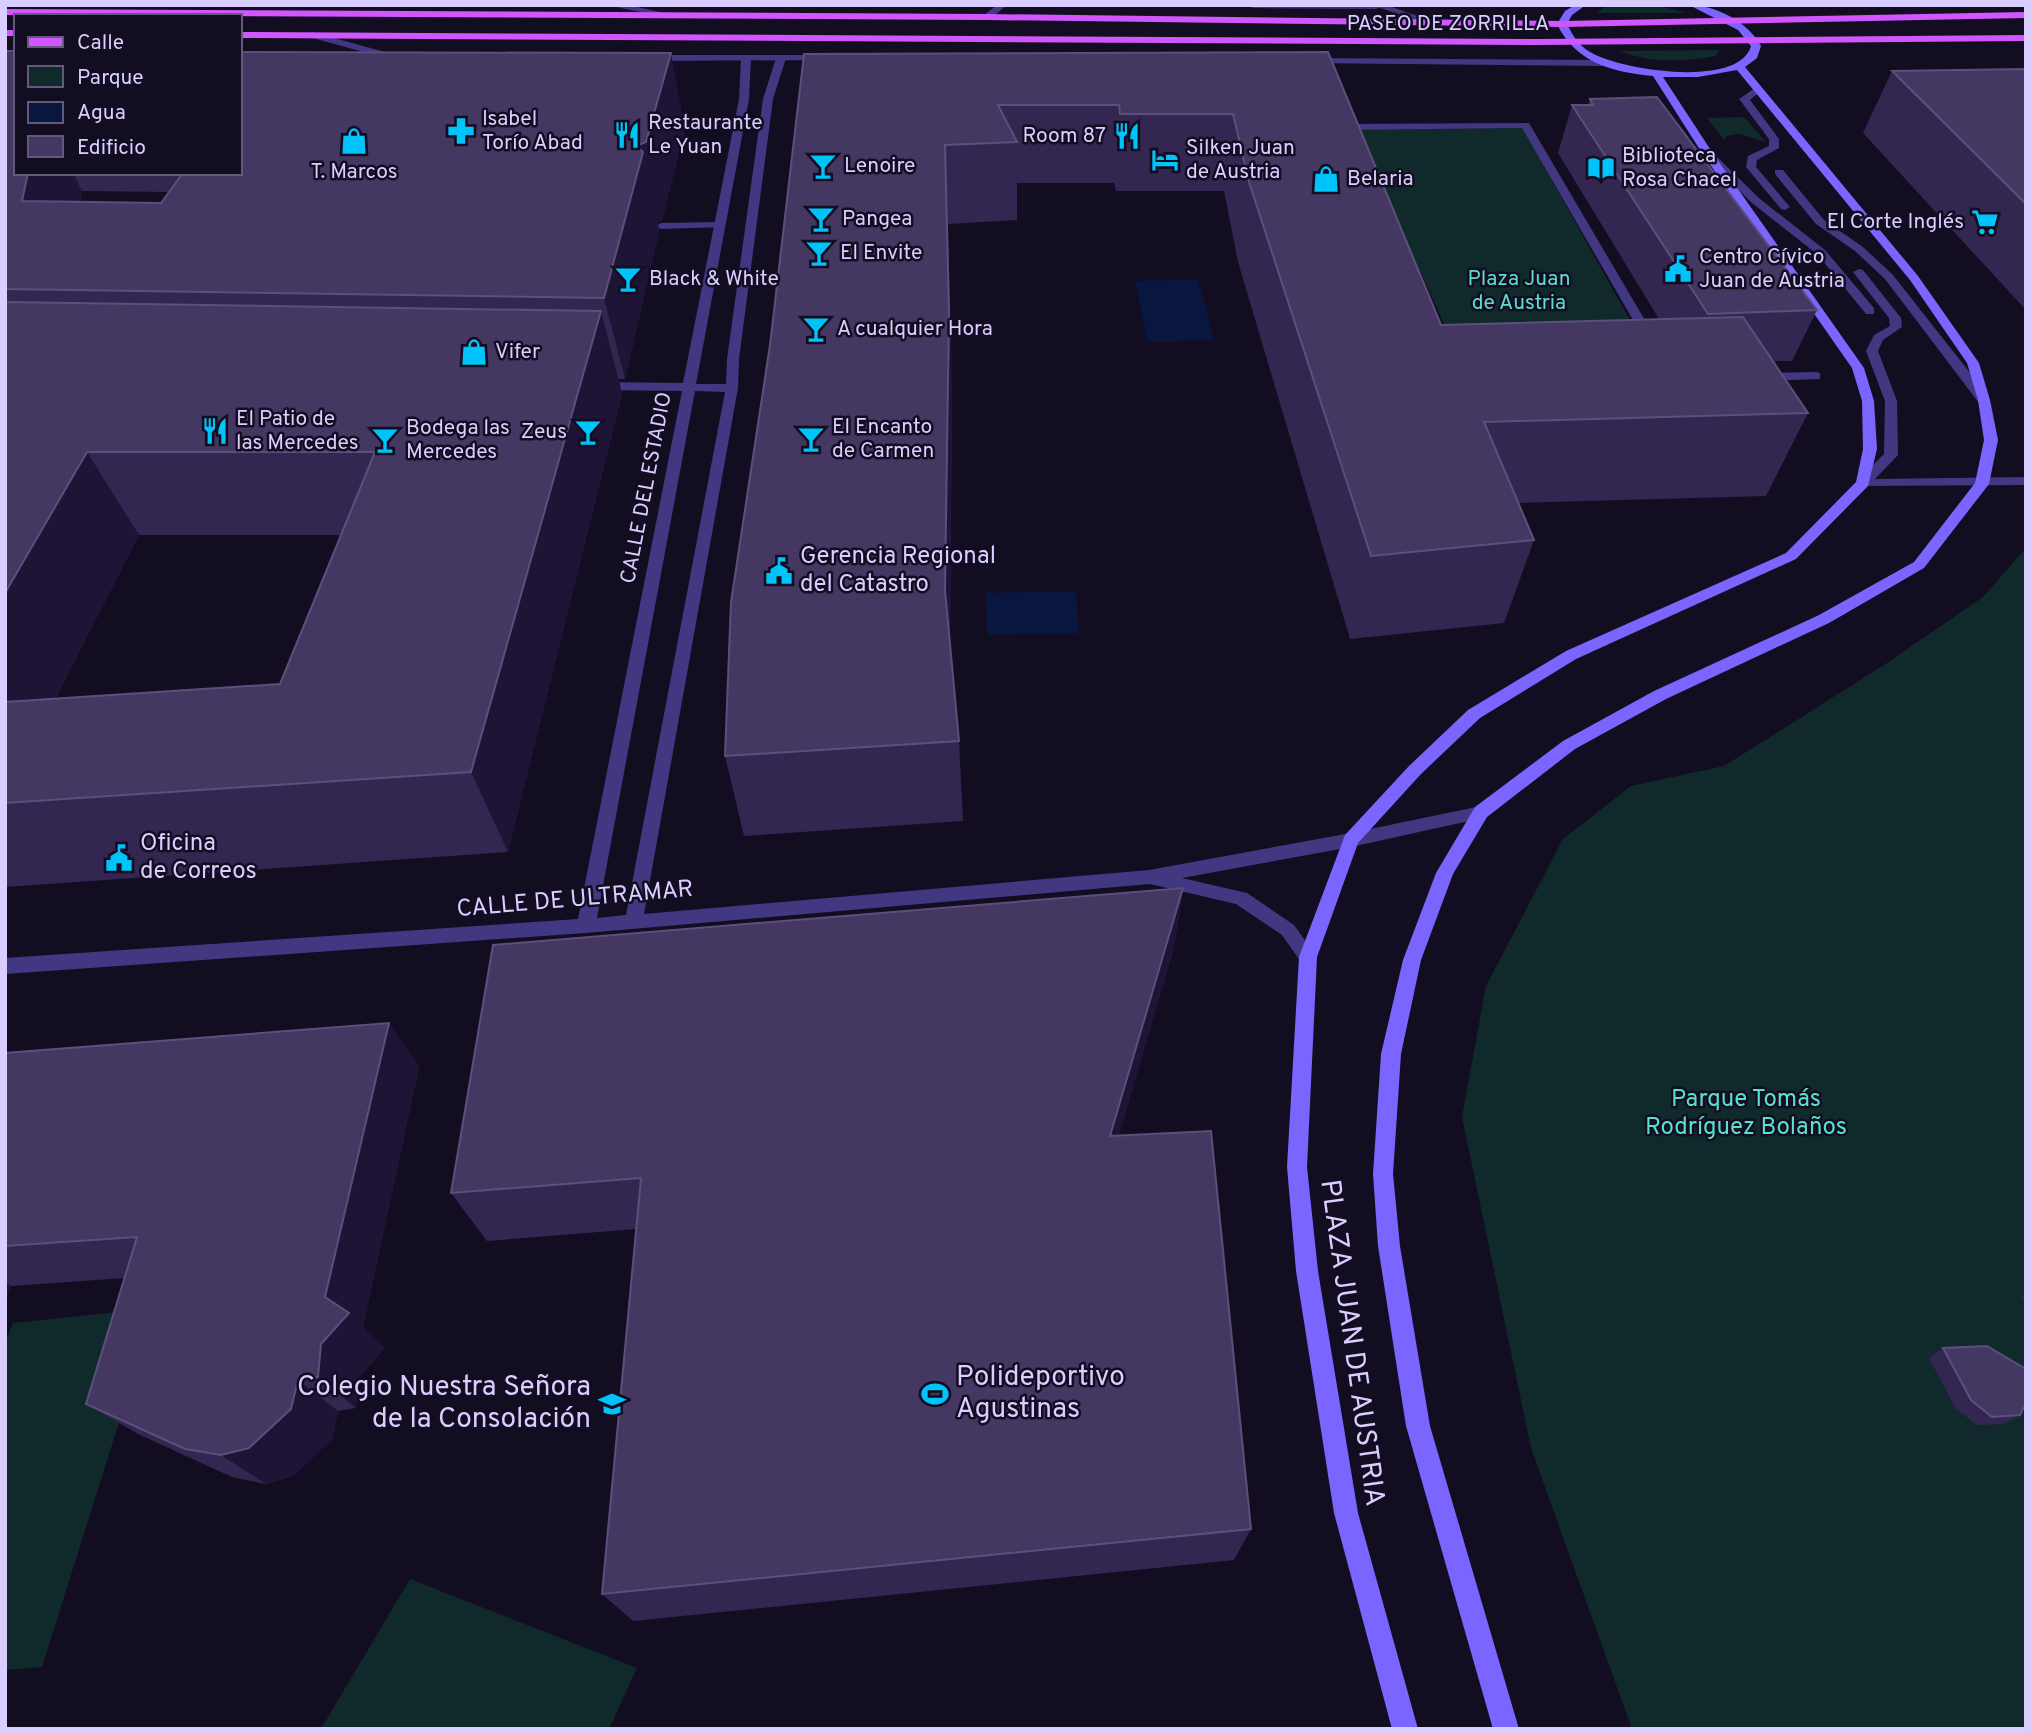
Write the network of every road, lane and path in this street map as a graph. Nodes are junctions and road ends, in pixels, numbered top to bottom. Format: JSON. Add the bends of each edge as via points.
{"nodes":[{"id":1,"x":611,"y":5,"type":"edge"},
{"id":2,"x":1003,"y":5,"type":"edge"},
{"id":3,"x":1253,"y":5,"type":"edge"},
{"id":4,"x":1376,"y":5,"type":"edge"},
{"id":5,"x":1582,"y":5,"type":"edge"},
{"id":6,"x":1693,"y":5,"type":"edge"},
{"id":7,"x":5,"y":12,"type":"edge"},
{"id":8,"x":669,"y":15,"type":"junction"},
{"id":9,"x":2026,"y":15,"type":"edge"},
{"id":10,"x":987,"y":17,"type":"junction"},
{"id":11,"x":1731,"y":20,"type":"junction"},
{"id":12,"x":1430,"y":22,"type":"junction"},
{"id":13,"x":1562,"y":23,"type":"junction"},
{"id":14,"x":242,"y":35,"type":"edge"},
{"id":15,"x":312,"y":35,"type":"junction"},
{"id":16,"x":2026,"y":38,"type":"edge"},
{"id":17,"x":1754,"y":41,"type":"junction"},
{"id":18,"x":1571,"y":42,"type":"junction"},
{"id":19,"x":402,"y":57,"type":"edge"},
{"id":20,"x":636,"y":58,"type":"edge"},
{"id":21,"x":746,"y":58,"type":"junction"},
{"id":22,"x":781,"y":58,"type":"junction"},
{"id":23,"x":836,"y":58,"type":"edge"},
{"id":24,"x":1297,"y":61,"type":"edge"},
{"id":25,"x":1311,"y":61,"type":"junction"},
{"id":26,"x":1608,"y":63,"type":"junction"},
{"id":27,"x":1739,"y":66,"type":"junction"},
{"id":28,"x":1315,"y":72,"type":"edge"},
{"id":29,"x":1656,"y":74,"type":"junction"},
{"id":30,"x":1758,"y":89,"type":"junction"},
{"id":31,"x":1343,"y":139,"type":"edge"},
{"id":32,"x":1707,"y":153,"type":"junction"},
{"id":33,"x":1779,"y":172,"type":"dead end"},
{"id":34,"x":1785,"y":207,"type":"dead end"},
{"id":35,"x":719,"y":225,"type":"junction"},
{"id":36,"x":661,"y":226,"type":"dead end"},
{"id":37,"x":1859,"y":272,"type":"dead end"},
{"id":38,"x":1870,"y":311,"type":"dead end"},
{"id":39,"x":1654,"y":346,"type":"edge"},
{"id":40,"x":1816,"y":376,"type":"dead end"},
{"id":41,"x":1751,"y":377,"type":"edge"},
{"id":42,"x":592,"y":386,"type":"edge"},
{"id":43,"x":688,"y":388,"type":"junction"},
{"id":44,"x":732,"y":388,"type":"junction"},
{"id":45,"x":1984,"y":400,"type":"junction"},
{"id":46,"x":2026,"y":481,"type":"edge"},
{"id":47,"x":1863,"y":483,"type":"junction"},
{"id":48,"x":1982,"y":484,"type":"junction"},
{"id":49,"x":1481,"y":813,"type":"junction"},
{"id":50,"x":1351,"y":840,"type":"junction"},
{"id":51,"x":1149,"y":877,"type":"junction"},
{"id":52,"x":634,"y":920,"type":"junction"},
{"id":53,"x":586,"y":926,"type":"junction"},
{"id":54,"x":1308,"y":957,"type":"junction"},
{"id":55,"x":5,"y":965,"type":"edge"},
{"id":56,"x":1405,"y":1729,"type":"edge"},
{"id":57,"x":1506,"y":1729,"type":"edge"}],
"edges":[{"from":1,"to":8,"type":"street"},
{"from":2,"to":10,"type":"street"},
{"from":3,"to":4,"type":"street"},
{"from":4,"to":12,"type":"street"},
{"from":5,"to":13,"type":"main road"},
{"from":6,"to":11,"type":"main road"},
{"from":7,"to":8,"type":"main road","name":"PASEO DE ZORRILLA"},
{"from":8,"to":10,"type":"main road","name":"PASEO DE ZORRILLA"},
{"from":9,"to":11,"type":"main road","name":"PASEO DE ZORRILLA"},
{"from":10,"to":12,"type":"main road","name":"PASEO DE ZORRILLA"},
{"from":11,"to":13,"type":"main road","name":"PASEO DE ZORRILLA"},
{"from":11,"to":17,"type":"main road"},
{"from":12,"to":13,"type":"main road","name":"PASEO DE ZORRILLA"},
{"from":13,"to":18,"type":"main road"},
{"from":14,"to":15,"type":"main road","name":"PASEO DE ZORRILLA"},
{"from":15,"to":18,"type":"main road","name":"PASEO DE ZORRILLA"},
{"from":15,"to":19,"type":"street"},
{"from":16,"to":17,"type":"main road","name":"PASEO DE ZORRILLA"},
{"from":17,"to":18,"type":"main road","name":"PASEO DE ZORRILLA"},
{"from":17,"to":27,"type":"main road","via":[[1752,55]]},
{"from":18,"to":26,"type":"main road"},
{"from":20,"to":21,"type":"street"},
{"from":21,"to":22,"type":"street"},
{"from":21,"to":35,"type":"street","name":"CALLE DEL ESTADIO","via":[[744,99]]},
{"from":22,"to":23,"type":"street"},
{"from":22,"to":44,"type":"street","via":[[768,99]]},
{"from":24,"to":25,"type":"street"},
{"from":25,"to":26,"type":"street"},
{"from":25,"to":28,"type":"street"},
{"from":26,"to":29,"type":"main road"},
{"from":27,"to":29,"type":"main road","via":[[1696,75]]},
{"from":27,"to":30,"type":"main road","name":"PLAZA JUAN DE AUSTRIA"},
{"from":29,"to":32,"type":"main road"},
{"from":30,"to":34,"type":"street","via":[[1744,99],[1774,139],[1774,148],[1752,158],[1751,167]]},
{"from":30,"to":45,"type":"main road","name":"PLAZA JUAN DE AUSTRIA","via":[[1914,278],[1973,363]]},
{"from":31,"to":39,"type":"street","via":[[1336,121],[1525,125]]},
{"from":32,"to":38,"type":"street","via":[[1756,201],[1821,252]]},
{"from":32,"to":47,"type":"main road","via":[[1858,368],[1868,401],[1870,449]]},
{"from":33,"to":45,"type":"street","via":[[1821,222],[1859,248],[1889,277]]},
{"from":35,"to":36,"type":"street"},
{"from":35,"to":43,"type":"street","name":"CALLE DEL ESTADIO"},
{"from":37,"to":47,"type":"street","via":[[1895,318],[1896,327],[1878,338],[1872,351],[1891,401],[1891,455]]},
{"from":40,"to":41,"type":"street"},
{"from":42,"to":43,"type":"street"},
{"from":43,"to":44,"type":"street"},
{"from":43,"to":53,"type":"street","name":"CALLE DEL ESTADIO"},
{"from":44,"to":52,"type":"street"},
{"from":45,"to":48,"type":"main road","name":"PLAZA JUAN DE AUSTRIA","via":[[1991,440]]},
{"from":46,"to":48,"type":"street"},
{"from":47,"to":48,"type":"street"},
{"from":47,"to":50,"type":"main road","name":"PLAZA JUAN DE AUSTRIA","via":[[1791,556],[1571,656],[1474,714]]},
{"from":48,"to":49,"type":"main road","name":"PLAZA JUAN DE AUSTRIA","via":[[1919,565],[1824,619],[1660,695],[1569,745]]},
{"from":49,"to":50,"type":"street","name":"PLAZA JUAN DE AUSTRIA"},
{"from":49,"to":57,"type":"main road","name":"PLAZA JUAN DE AUSTRIA","via":[[1445,873],[1412,960],[1391,1054],[1383,1174],[1389,1245],[1418,1426]]},
{"from":50,"to":51,"type":"street","name":"CALLE DE ULTRAMAR"},
{"from":50,"to":54,"type":"main road","name":"PLAZA JUAN DE AUSTRIA"},
{"from":51,"to":52,"type":"street","name":"CALLE DE ULTRAMAR"},
{"from":51,"to":54,"type":"street","name":"CALLE DE ULTRAMAR","via":[[1241,898],[1288,930]]},
{"from":52,"to":53,"type":"street","name":"CALLE DE ULTRAMAR"},
{"from":53,"to":55,"type":"street","name":"CALLE DE ULTRAMAR"},
{"from":54,"to":56,"type":"main road","name":"PLAZA JUAN DE AUSTRIA","via":[[1297,1167],[1307,1271],[1346,1513]]}]}
